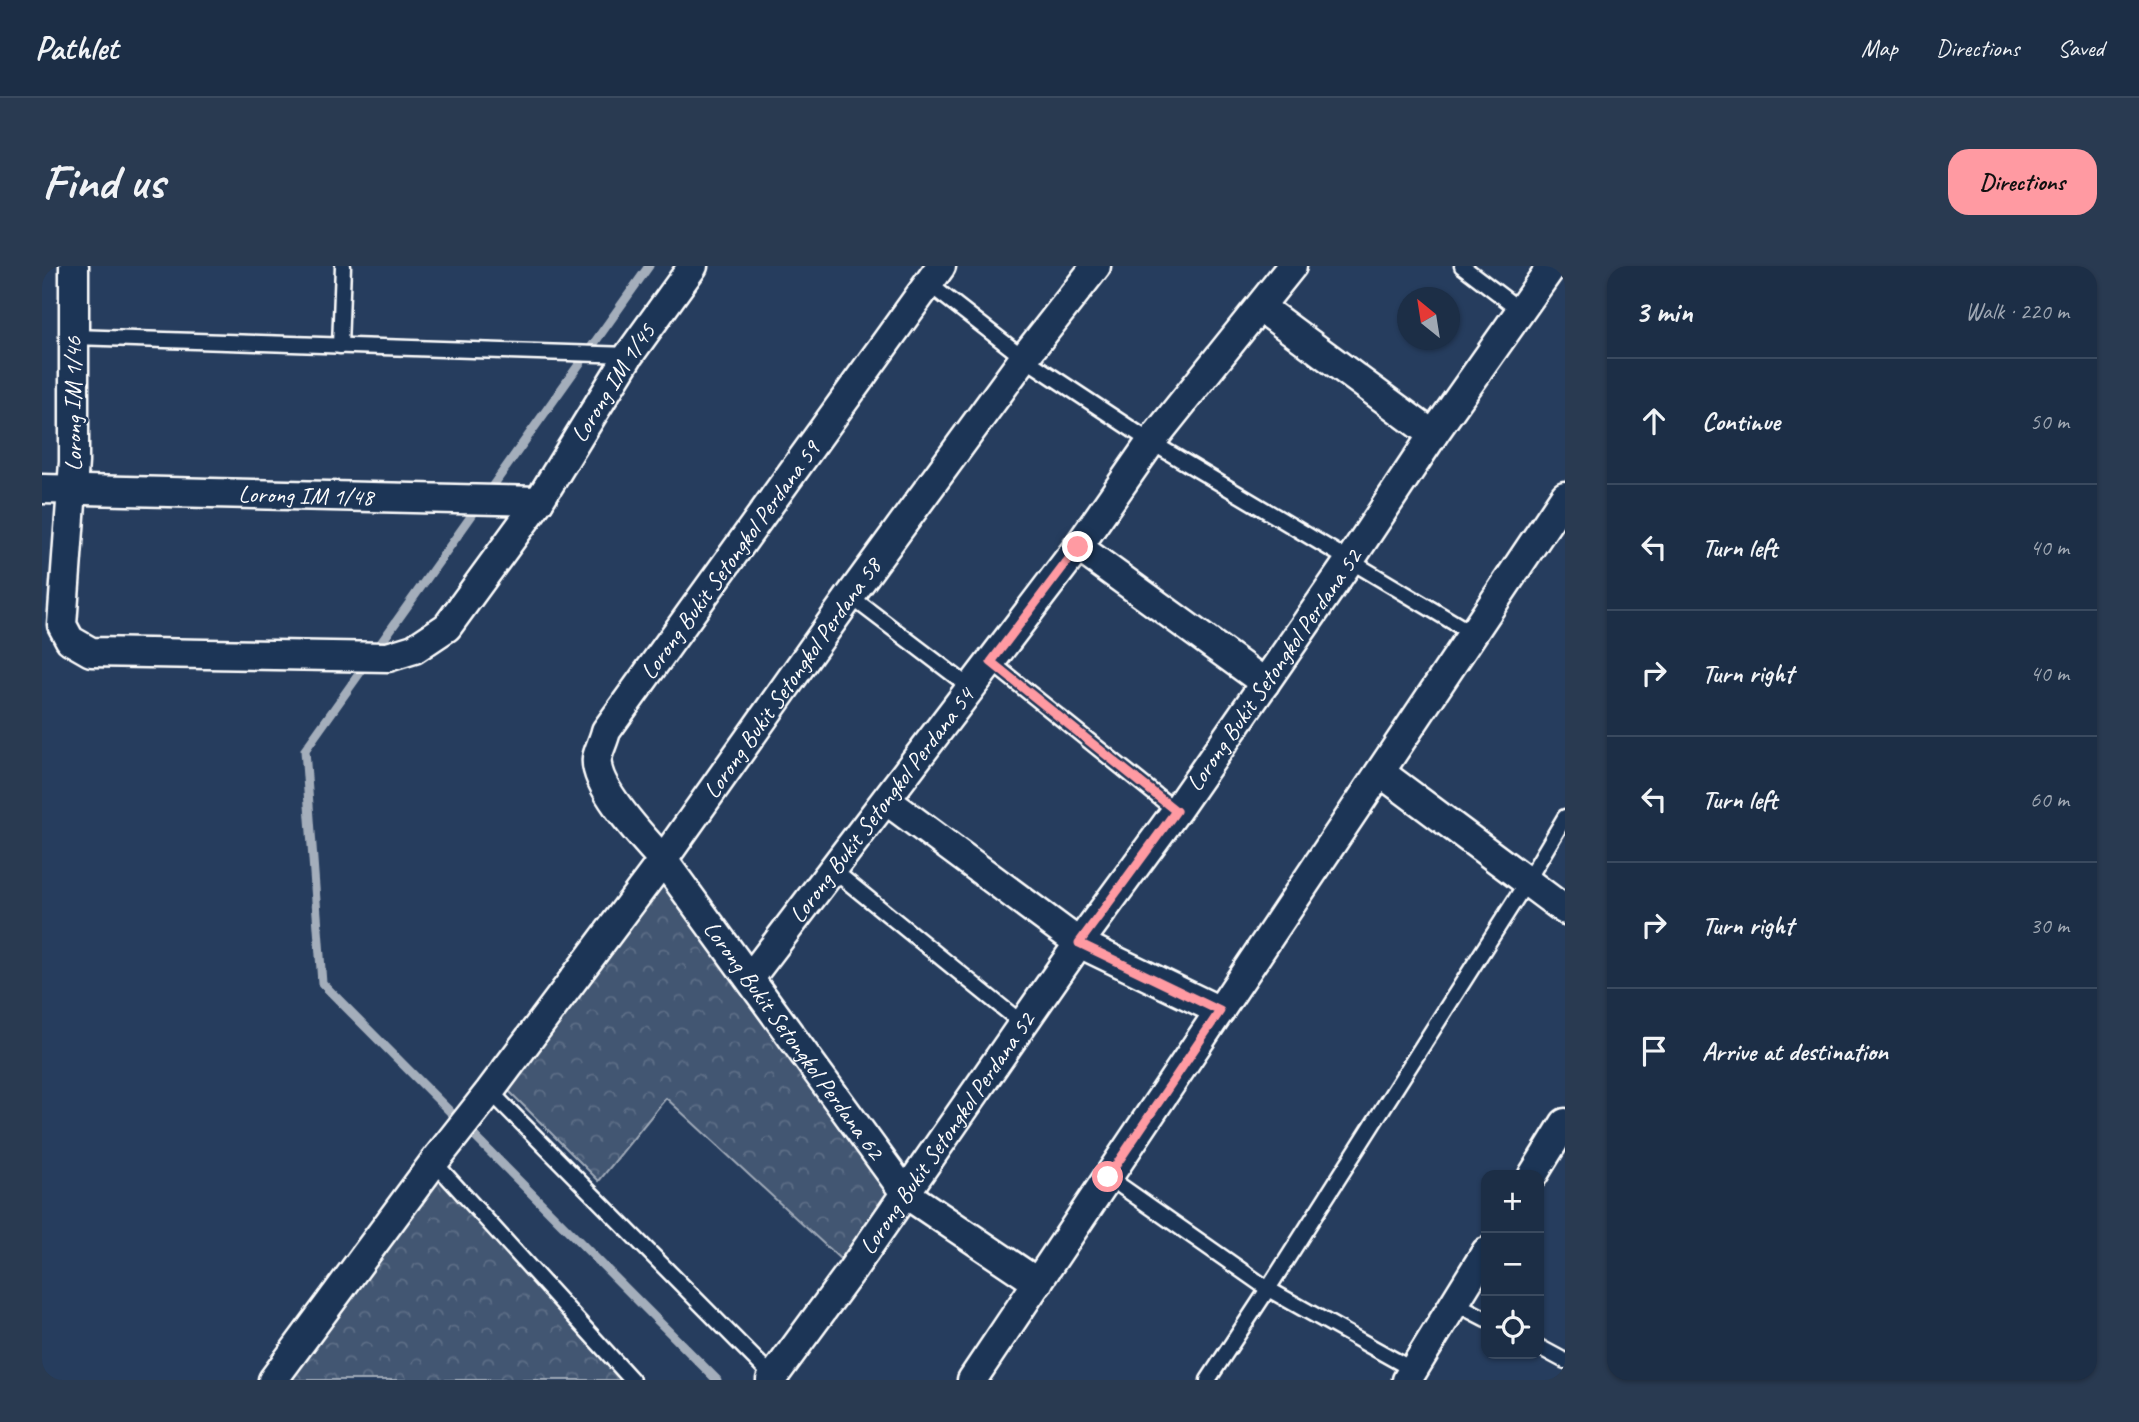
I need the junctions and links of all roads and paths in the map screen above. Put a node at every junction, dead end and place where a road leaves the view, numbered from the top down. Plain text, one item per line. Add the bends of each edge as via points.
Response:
1 (74, 266) edge
2 (343, 266) edge
3 (693, 266) edge
4 (1096, 266) edge
5 (1292, 266) edge
6 (1462, 266) edge
7 (1552, 266) edge
8 (935, 275) edge
9 (1260, 307) junction
10 (1520, 310) junction
11 (74, 337) junction
12 (340, 346) junction
13 (625, 355) junction
14 (1024, 358) junction
15 (1433, 435) junction
16 (1151, 442) junction
17 (42, 489) edge
18 (72, 490) junction
19 (1565, 496) edge
20 (535, 501) junction
21 (1078, 547) junction
22 (1350, 560) junction
23 (850, 596) junction
24 (1472, 635) junction
25 (354, 656) joint
26 (991, 662) junction
27 (1265, 683) junction
28 (971, 688) junction
29 (1380, 772) junction
30 (886, 800) junction
31 (1176, 811) junction
32 (1565, 817) edge
33 (663, 860) junction
34 (833, 870) junction
35 (1526, 883) junction
36 (1565, 910) edge
37 (1079, 943) junction
38 (750, 978) junction
39 (1220, 1011) junction
40 (1024, 1025) junction
41 (482, 1101) junction
42 (1565, 1123) edge
43 (440, 1154) junction
44 (1536, 1170) edge
45 (1108, 1177) junction
46 (906, 1194) junction
47 (1481, 1260) edge
48 (1038, 1283) junction
49 (1268, 1289) junction
50 (1455, 1303) junction
51 (1481, 1316) edge
52 (1544, 1350) edge
53 (1565, 1361) edge
54 (1410, 1375) edge
55 (772, 1378) edge
56 (273, 1380) edge
57 (632, 1380) edge
58 (972, 1380) edge
59 (1208, 1380) edge

1 - 11 street, Lorong IM 1/46
2 - 12 lane
3 - 13 street, Lorong IM 1/45
4 - 14 street, Lorong Bukit Setongkol Perdana 58
5 - 9 street, Lorong Bukit Setongkol Perdana 54
6 - 10 lane
7 - 10 street, Lorong Bukit Setongkol Perdana 52
8 - 14 lane
8 - 33 street, Lorong Bukit Setongkol Perdana 59 via 606,731 597,760 605,787
9 - 15 street
9 - 16 street, Lorong Bukit Setongkol Perdana 54
10 - 15 street, Lorong Bukit Setongkol Perdana 52
11 - 12 lane
11 - 18 street, Lorong IM 1/46
12 - 13 lane
13 - 20 street, Lorong IM 1/45
14 - 16 lane
14 - 23 street, Lorong Bukit Setongkol Perdana 58
15 - 22 street, Lorong Bukit Setongkol Perdana 52
16 - 21 street, Lorong Bukit Setongkol Perdana 54
16 - 22 lane
17 - 18 street, Lorong IM 1/48
18 - 20 street, Lorong IM 1/48
18 - 25 street, Lorong IM 1/46 via 62,625 70,640 91,652
19 - 24 street
20 - 25 street, Lorong IM 1/45 via 447,627 414,649 388,657
21 - 26 street, Lorong Bukit Setongkol Perdana 54
21 - 27 street
22 - 24 lane
22 - 27 street, Lorong Bukit Setongkol Perdana 52
23 - 28 lane
23 - 33 street, Lorong Bukit Setongkol Perdana 58
24 - 29 street
26 - 28 street, Lorong Bukit Setongkol Perdana 54
26 - 31 lane
27 - 31 street, Lorong Bukit Setongkol Perdana 52
28 - 30 street, Lorong Bukit Setongkol Perdana 54
29 - 35 street
29 - 39 street
30 - 34 street, Lorong Bukit Setongkol Perdana 54
30 - 37 street
31 - 37 street, Lorong Bukit Setongkol Perdana 52
32 - 35 lane
33 - 38 street, Lorong Bukit Setongkol Perdana 62
33 - 41 street, Lorong Bukit Setongkol Perdana 58
34 - 38 street, Lorong Bukit Setongkol Perdana 54
34 - 40 lane
35 - 36 street
35 - 49 lane
37 - 39 street
37 - 40 street, Lorong Bukit Setongkol Perdana 52
38 - 46 street, Lorong Bukit Setongkol Perdana 62
39 - 45 street
40 - 46 street, Lorong Bukit Setongkol Perdana 52
41 - 43 street, Lorong Bukit Setongkol Perdana 58
41 - 55 lane
42 - 44 street
43 - 56 street, Lorong Bukit Setongkol Perdana 58
43 - 57 lane
45 - 48 street
45 - 49 lane
46 - 48 street, Lorong Bukit Setongkol Perdana 62
46 - 55 street, Lorong Bukit Setongkol Perdana 52
47 - 50 street
48 - 58 street
49 - 54 lane
49 - 59 lane
50 - 51 lane
50 - 54 street
52 - 53 lane

